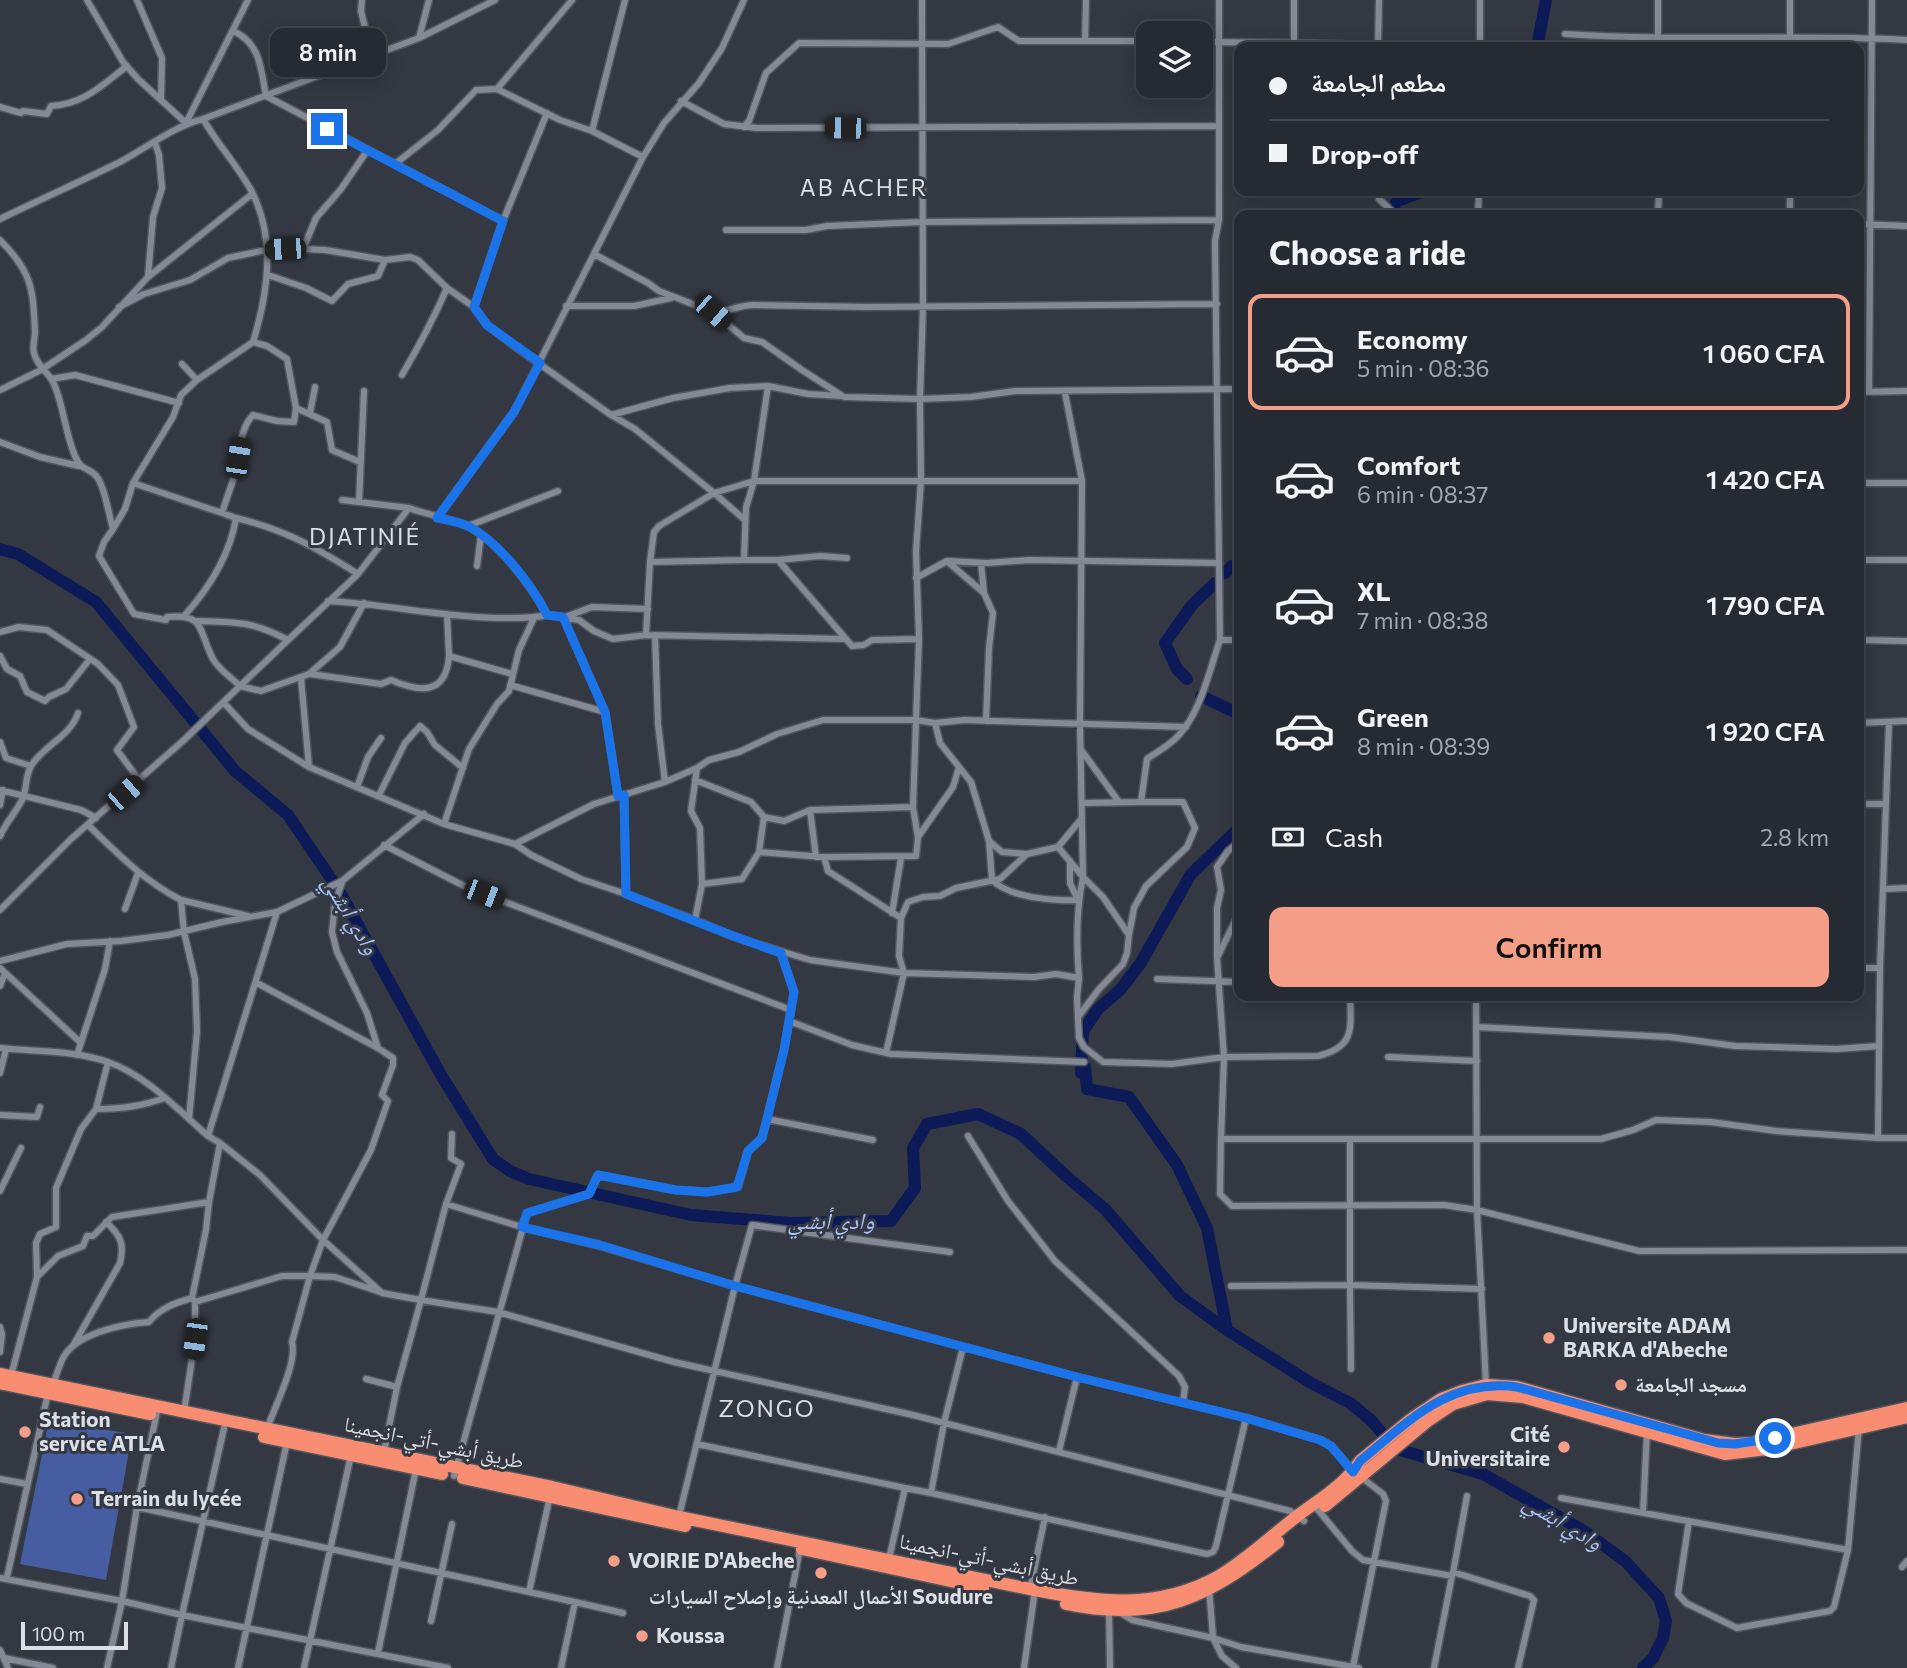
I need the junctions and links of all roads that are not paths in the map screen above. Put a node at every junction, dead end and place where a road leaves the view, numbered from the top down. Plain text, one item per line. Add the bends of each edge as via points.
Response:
1 (87, 0) edge
2 (137, 0) edge
3 (248, 0) edge
4 (362, 0) edge
5 (429, 0) edge
6 (495, 0) edge
7 (572, 0) edge
8 (625, 0) edge
9 (745, 0) edge
10 (922, 0) edge
11 (1086, 0) edge
12 (1219, 0) edge
13 (1294, 0) edge
14 (1379, 0) edge
15 (1480, 0) edge
16 (1658, 0) edge
17 (1790, 0) edge
18 (1872, 0) edge
19 (233, 31) junction
20 (1565, 34) dead end
21 (419, 38) junction
22 (1790, 38) junction
23 (1872, 38) junction
24 (1907, 40) edge
25 (1085, 41) junction
26 (1136, 41) edge
27 (923, 42) junction
28 (1213, 42) edge
29 (1217, 42) junction
30 (1294, 42) edge
31 (1378, 42) edge
32 (1480, 42) edge
33 (1648, 42) edge
34 (1658, 42) edge
35 (1684, 42) edge
36 (1790, 42) edge
37 (1234, 43) edge
38 (372, 57) junction
39 (127, 66) junction
40 (497, 89) junction
41 (266, 96) junction
42 (161, 99) junction
43 (681, 101) junction
44 (0, 107) edge
45 (547, 113) junction
46 (203, 119) junction
47 (186, 123) junction
48 (922, 126) junction
49 (1219, 126) junction
50 (744, 127) junction
51 (592, 131) junction
52 (155, 143) junction
53 (368, 150) junction
54 (643, 157) junction
55 (395, 164) junction
56 (252, 194) junction
57 (1379, 196) edge
58 (1391, 210) edge
59 (0, 219) edge
60 (1219, 220) junction
61 (503, 221) junction
62 (921, 222) junction
63 (1864, 224) edge
64 (1872, 224) junction
65 (1907, 226) edge
66 (726, 230) dead end
67 (0, 240) edge
68 (303, 248) junction
69 (266, 250) junction
70 (594, 254) junction
71 (385, 260) junction
72 (268, 275) junction
73 (148, 277) junction
74 (447, 288) junction
75 (673, 298) junction
76 (1217, 304) junction
77 (566, 306) junction
78 (119, 307) junction
79 (474, 307) junction
80 (923, 307) junction
81 (713, 312) junction
82 (253, 342) junction
83 (540, 363) junction
84 (182, 365) dead end
85 (41, 370) junction
86 (402, 375) dead end
87 (51, 379) junction
88 (197, 380) junction
89 (768, 386) junction
90 (315, 387) dead end
91 (1234, 389) edge
92 (0, 390) edge
93 (1217, 390) junction
94 (364, 391) dead end
95 (1864, 391) edge
96 (1869, 391) junction
97 (1907, 391) edge
98 (1065, 393) junction
99 (844, 397) junction
100 (920, 399) junction
101 (178, 403) junction
102 (296, 408) junction
103 (310, 413) junction
104 (611, 415) junction
105 (0, 442) edge
106 (360, 462) junction
107 (79, 466) junction
108 (921, 480) junction
109 (754, 481) junction
110 (1082, 481) junction
111 (133, 483) junction
112 (1864, 483) edge
113 (1907, 483) edge
114 (558, 491) dead end
115 (714, 494) junction
116 (342, 500) dead end
117 (359, 502) junction
118 (409, 508) junction
119 (222, 513) junction
120 (236, 518) junction
121 (437, 518) junction
122 (746, 520) junction
123 (468, 526) junction
124 (113, 529) junction
125 (481, 535) junction
126 (847, 558) dead end
127 (744, 560) junction
128 (778, 560) junction
129 (1864, 560) edge
130 (1907, 560) edge
131 (947, 561) junction
132 (650, 562) junction
133 (1081, 562) junction
134 (981, 563) junction
135 (1219, 563) junction
136 (477, 566) dead end
137 (358, 573) junction
138 (916, 578) junction
139 (984, 593) junction
140 (328, 601) junction
141 (364, 603) junction
142 (648, 609) junction
143 (447, 614) junction
144 (185, 615) junction
145 (547, 615) junction
146 (563, 617) junction
147 (534, 618) junction
148 (197, 621) junction
149 (0, 632) edge
150 (646, 635) junction
151 (654, 635) junction
152 (844, 639) junction
153 (919, 639) junction
154 (288, 640) junction
155 (1220, 640) junction
156 (1234, 640) edge
157 (1864, 640) edge
158 (1907, 640) edge
159 (0, 656) edge
160 (449, 656) junction
161 (90, 659) junction
162 (309, 674) junction
163 (512, 674) junction
164 (301, 678) junction
165 (510, 685) junction
166 (240, 686) junction
167 (224, 703) junction
168 (605, 712) junction
169 (78, 713) dead end
170 (916, 720) junction
171 (986, 721) junction
172 (1907, 721) edge
173 (1889, 722) junction
174 (935, 723) junction
175 (1080, 723) junction
176 (1864, 723) edge
177 (1186, 727) junction
178 (381, 738) dead end
179 (0, 742) edge
180 (1080, 750) junction
181 (31, 766) junction
182 (309, 767) junction
183 (959, 767) junction
184 (463, 768) junction
185 (697, 768) junction
186 (139, 780) junction
187 (695, 780) junction
188 (665, 782) junction
189 (357, 787) junction
190 (1, 790) edge
191 (379, 795) junction
192 (24, 796) junction
193 (621, 796) junction
194 (1119, 802) junction
195 (1141, 802) junction
196 (1082, 803) junction
197 (1864, 804) edge
198 (1886, 804) junction
199 (0, 805) edge
200 (914, 807) junction
201 (810, 810) junction
202 (424, 814) junction
203 (764, 817) junction
204 (96, 818) junction
205 (1082, 818) junction
206 (444, 824) junction
207 (88, 825) junction
208 (0, 836) edge
209 (918, 838) junction
210 (989, 841) junction
211 (515, 844) junction
212 (384, 845) junction
213 (1234, 845) edge
214 (1058, 847) junction
215 (759, 852) junction
216 (1027, 854) junction
217 (820, 857) junction
218 (901, 858) junction
219 (1070, 861) junction
220 (138, 873) junction
221 (1083, 877) junction
222 (992, 880) junction
223 (342, 881) junction
224 (702, 884) junction
225 (1907, 888) edge
226 (1883, 889) junction
227 (626, 894) junction
228 (181, 900) junction
229 (1078, 900) junction
230 (125, 909) dead end
231 (0, 911) edge
232 (277, 912) junction
233 (892, 913) junction
234 (251, 917) junction
235 (901, 918) junction
236 (695, 920) junction
237 (1234, 923) edge
238 (184, 932) junction
239 (1129, 935) junction
240 (110, 941) junction
241 (781, 953) junction
242 (1217, 957) junction
243 (0, 961) edge
244 (1864, 968) edge
245 (1881, 968) junction
246 (3, 971) edge
247 (904, 973) junction
248 (1079, 978) junction
249 (1157, 979) dead end
250 (1219, 981) junction
251 (1234, 982) edge
252 (257, 983) junction
253 (0, 986) edge
254 (1350, 1001) edge
255 (1476, 1001) edge
256 (791, 1010) junction
257 (1078, 1017) junction
258 (789, 1021) junction
259 (1476, 1027) junction
260 (81, 1043) junction
261 (1879, 1046) junction
262 (378, 1048) junction
263 (3, 1049) edge
264 (886, 1054) junction
265 (77, 1055) junction
266 (1224, 1057) junction
267 (1388, 1057) dead end
268 (1476, 1061) junction
269 (108, 1062) junction
270 (1084, 1062) dead end
271 (0, 1073) edge
272 (164, 1098) junction
273 (40, 1107) dead end
274 (96, 1109) junction
275 (0, 1115) edge
276 (189, 1119) junction
277 (767, 1119) junction
278 (452, 1134) dead end
279 (208, 1136) junction
280 (968, 1136) dead end
281 (1878, 1138) junction
282 (1907, 1138) edge
283 (1221, 1139) junction
284 (1350, 1139) junction
285 (1477, 1139) junction
286 (873, 1140) dead end
287 (220, 1143) junction
288 (21, 1148) dead end
289 (0, 1191) edge
290 (209, 1202) junction
291 (446, 1204) junction
292 (1350, 1206) junction
293 (1478, 1210) junction
294 (106, 1222) junction
295 (522, 1227) junction
296 (323, 1240) junction
297 (1907, 1250) edge
298 (950, 1252) dead end
299 (310, 1276) junction
300 (37, 1278) junction
301 (1350, 1285) junction
302 (735, 1286) junction
303 (1231, 1286) dead end
304 (1482, 1289) junction
305 (382, 1293) junction
306 (193, 1300) junction
307 (421, 1300) junction
308 (498, 1312) junction
309 (0, 1327) edge
310 (73, 1346) junction
311 (963, 1347) junction
312 (0, 1352) edge
313 (1351, 1369) dead end
314 (714, 1371) junction
315 (1077, 1377) junction
316 (4, 1378) edge
317 (366, 1379) dead end
318 (1486, 1385) junction
319 (397, 1387) junction
320 (50, 1389) junction
321 (1183, 1402) junction
322 (1907, 1408) edge
323 (157, 1411) junction
324 (184, 1412) junction
325 (1426, 1415) junction
326 (1907, 1417) edge
327 (1246, 1418) junction
328 (944, 1423) junction
329 (1859, 1424) junction
330 (1647, 1428) junction
331 (224, 1429) junction
332 (267, 1429) junction
333 (288, 1438) junction
334 (697, 1444) junction
335 (1059, 1451) junction
336 (384, 1453) junction
337 (351, 1455) junction
338 (416, 1469) junction
339 (1361, 1470) junction
340 (455, 1473) junction
341 (0, 1479) edge
342 (27, 1484) junction
343 (905, 1488) junction
344 (931, 1493) junction
345 (1230, 1495) junction
346 (550, 1496) junction
347 (1467, 1496) dead end
348 (1561, 1498) dead end
349 (137, 1507) junction
350 (625, 1508) junction
351 (1316, 1509) junction
352 (1643, 1513) junction
353 (1045, 1517) junction
354 (1301, 1518) junction
355 (678, 1521) junction
356 (1689, 1521) junction
357 (204, 1522) junction
358 (452, 1524) dead end
359 (267, 1535) junction
360 (800, 1549) junction
361 (328, 1550) junction
362 (1848, 1550) junction
363 (889, 1559) junction
364 (1374, 1561) junction
365 (396, 1564) junction
366 (925, 1572) junction
367 (441, 1574) junction
368 (1453, 1574) junction
369 (3, 1578) edge
370 (1209, 1586) junction
371 (529, 1592) junction
372 (1032, 1593) junction
373 (122, 1601) junction
374 (575, 1602) junction
375 (1112, 1610) junction
376 (623, 1613) dead end
377 (182, 1615) junction
378 (431, 1621) dead end
379 (246, 1629) junction
380 (1213, 1638) junction
381 (309, 1640) junction
382 (0, 1650) edge
383 (378, 1653) junction
384 (4, 1658) junction
385 (1356, 1667) edge
386 (8, 1668) edge
387 (53, 1668) edge
388 (107, 1668) edge
389 (171, 1668) edge
390 (238, 1668) edge
391 (304, 1668) edge
392 (448, 1668) edge
393 (561, 1668) edge
394 (777, 1668) edge
395 (1024, 1668) edge
396 (1110, 1668) edge
397 (1236, 1668) edge
398 (1434, 1668) edge
399 (1518, 1668) edge

1 - 39 street
2 - 42 street via 162,58
3 - 19 street
4 - 38 street
5 - 21 street
6 - 21 street
7 - 40 street
8 - 51 street
9 - 43 street via 722,48
10 - 27 street
11 - 25 street
12 - 29 street
13 - 30 street
14 - 31 street
15 - 32 street
16 - 34 street
17 - 22 street
18 - 23 street
19 - 41 street via 258,53
19 - 47 street
20 - 33 street
21 - 38 street
22 - 23 street
22 - 35 street
22 - 36 street
23 - 24 street
23 - 64 street
25 - 26 street
25 - 27 street via 1019,41 998,27 948,44
27 - 48 street
27 - 50 street via 799,43 766,73
28 - 29 street
29 - 37 street
29 - 49 street
38 - 41 street
39 - 42 street
39 - 44 street via 88,96 51,107 47,114
40 - 45 street
40 - 55 street via 476,90 438,130
41 - 46 street
41 - 53 street
42 - 47 street
43 - 50 street via 724,124
43 - 54 street
45 - 51 street
45 - 61 street
46 - 47 street
46 - 56 street
47 - 52 street
48 - 49 street
48 - 50 street
48 - 62 street
49 - 60 street
51 - 54 street
52 - 59 street
52 - 73 street via 162,188 153,217
53 - 55 street
53 - 68 street via 316,218
54 - 70 street
55 - 61 street
56 - 69 street
56 - 73 street
57 - 58 street
60 - 62 street
60 - 76 street
61 - 79 street
62 - 66 street
62 - 80 street
63 - 64 street
64 - 65 street
64 - 96 street
67 - 85 street via 26,271 33,295 33,348
68 - 69 street
68 - 71 street
69 - 72 street
69 - 78 street via 228,258 190,280
70 - 75 street
70 - 77 street
71 - 72 street via 378,276 348,284 332,301
71 - 74 street via 418,260
72 - 82 street
73 - 78 street
74 - 79 street
74 - 86 street
75 - 77 street via 634,306
75 - 81 street
76 - 80 street
76 - 93 street
77 - 83 street
78 - 85 street via 102,327
79 - 83 street via 487,325
80 - 81 street via 740,305 727,312
80 - 100 street
81 - 99 street via 744,338 762,342
82 - 88 street
82 - 102 street via 287,359
83 - 104 street
83 - 121 street via 514,412
84 - 88 street
85 - 87 street
85 - 92 street
87 - 101 street via 75,375
87 - 107 street
88 - 101 street
89 - 99 street
89 - 104 street via 696,393
89 - 109 street
90 - 103 street
91 - 93 street
93 - 98 street
93 - 135 street
94 - 106 street
95 - 96 street
96 - 97 street
98 - 100 street via 1015,391
98 - 110 street
99 - 100 street
100 - 108 street
101 - 111 street
102 - 103 street
102 - 119 street via 294,422 253,415 249,419
103 - 106 street via 327,422 332,450
104 - 115 street via 652,441
105 - 107 street
106 - 117 street
107 - 124 street via 100,482
108 - 109 street
108 - 110 street
108 - 138 street
109 - 115 street
109 - 122 street
110 - 133 street
111 - 119 street
111 - 124 street
112 - 113 street
114 - 123 street
115 - 122 street
115 - 132 street via 653,532
116 - 117 street
117 - 118 street
118 - 121 street
118 - 137 street
119 - 120 street
120 - 137 street via 275,528
120 - 144 street via 233,538 215,575
121 - 123 street
122 - 127 street
123 - 125 street
124 - 144 street via 99,556 134,614 166,620
125 - 136 street
125 - 145 street via 536,594
126 - 128 street
127 - 128 street
127 - 132 street
128 - 152 street
129 - 130 street
131 - 134 street
131 - 138 street
131 - 139 street
132 - 142 street
133 - 134 street
133 - 135 street
133 - 175 street
134 - 139 street
135 - 155 street
137 - 140 street
138 - 153 street
139 - 171 street via 993,613
140 - 141 street
140 - 154 street
141 - 143 street
141 - 162 street via 340,648
142 - 146 street via 592,607
142 - 150 street
143 - 147 street
143 - 160 street
144 - 148 street
145 - 146 street
145 - 147 street
146 - 150 street via 579,620 612,639
146 - 168 street
147 - 163 street
148 - 154 street via 251,624
148 - 166 street via 214,661
149 - 161 street via 19,627 47,630
150 - 151 street
151 - 152 street
151 - 188 street
152 - 153 street via 852,646 872,640
153 - 170 street
154 - 166 street
155 - 156 street
155 - 177 street
157 - 158 street
159 - 161 street via 7,668 20,676 27,692 45,701 66,689
160 - 162 street via 448,670 429,688 415,689 391,680 381,684
160 - 163 street
161 - 186 street via 118,685 134,727 117,750
162 - 164 street
163 - 165 street
164 - 166 street via 261,691
164 - 182 street
165 - 168 street
165 - 184 street via 469,749
166 - 167 street
167 - 182 street via 248,729
167 - 186 street
168 - 193 street
169 - 181 street via 75,723
170 - 174 street
170 - 185 street via 822,720
170 - 200 street
171 - 174 street
171 - 175 street
172 - 173 street
173 - 176 street
173 - 198 street
174 - 183 street via 940,743
175 - 177 street
175 - 180 street
177 - 195 street via 1147,759
178 - 189 street
179 - 181 street via 6,758
180 - 194 street
180 - 196 street
181 - 192 street
182 - 189 street
183 - 209 street via 953,787
183 - 210 street via 971,782
184 - 191 street via 420,726 405,743
184 - 206 street
185 - 187 street
185 - 188 street
186 - 204 street
187 - 203 street via 751,802
187 - 224 street via 691,811 699,828
188 - 193 street
189 - 191 street
190 - 192 street
190 - 199 street
191 - 202 street
192 - 204 street
192 - 208 street
193 - 211 street via 594,804
193 - 227 street
194 - 195 street
194 - 196 street
195 - 239 street via 1183,802 1195,828 1187,847 1146,886 1134,908
196 - 205 street
197 - 198 street
198 - 226 street
200 - 201 street
200 - 209 street
201 - 203 street via 784,821
201 - 217 street
202 - 206 street
202 - 212 street
203 - 215 street
204 - 207 street
205 - 214 street
205 - 221 street
206 - 211 street
207 - 220 street
207 - 231 street
209 - 218 street via 915,856
210 - 216 street via 1002,852
210 - 222 street
211 - 227 street via 581,879
212 - 223 street
212 - 256 street via 468,888
213 - 242 street via 1217,867
214 - 216 street
214 - 219 street
215 - 217 street
215 - 224 street via 743,879
216 - 222 street via 1000,879
217 - 218 street
217 - 233 street via 828,871
218 - 233 street
219 - 221 street
219 - 229 street via 1070,883
220 - 228 street
220 - 230 street
221 - 229 street
221 - 239 street
222 - 229 street via 1001,890 1056,901
222 - 235 street via 908,902
223 - 232 street
223 - 262 street via 332,932 337,952 368,1013
224 - 236 street
225 - 226 street
226 - 245 street
227 - 236 street
228 - 234 street
228 - 238 street
229 - 248 street
232 - 234 street
232 - 252 street
233 - 235 street
234 - 238 street
235 - 247 street via 899,956
236 - 241 street
237 - 242 street
238 - 240 street
238 - 276 street via 194,979 197,1031
239 - 257 street via 1123,964
240 - 243 street via 68,944
240 - 260 street
241 - 247 street
241 - 256 street via 794,992
242 - 250 street
244 - 245 street
245 - 261 street
246 - 253 street
246 - 260 street
247 - 248 street
247 - 264 street
248 - 257 street
249 - 250 street
250 - 251 street
250 - 266 street
252 - 262 street
252 - 279 street
254 - 266 street via 1347,1041 1332,1053
255 - 259 street
256 - 258 street
257 - 266 street via 1079,1038 1103,1062 1172,1064
258 - 264 street
258 - 277 street
259 - 261 street via 1670,1037 1735,1046
259 - 268 street
260 - 265 street
261 - 281 street
262 - 296 street via 394,1061 382,1095 388,1101 371,1150
263 - 265 street
263 - 271 street
264 - 270 street
265 - 269 street
266 - 283 street
267 - 268 street
268 - 285 street
269 - 272 street
269 - 274 street
272 - 274 street via 147,1105
272 - 276 street
273 - 275 street via 37,1117
274 - 300 street via 81,1129 56,1188 56,1227 40,1234 36,1243
276 - 279 street
277 - 286 street
277 - 295 street via 762,1138 748,1151 737,1187 707,1192 676,1190 598,1175 589,1194 527,1213
278 - 291 street via 451,1158 461,1164
279 - 287 street
280 - 321 street via 1008,1201 1055,1261 1179,1376 1185,1387
281 - 282 street
281 - 285 street via 1656,1120 1601,1139
283 - 284 street
283 - 292 street via 1220,1194 1233,1206
284 - 285 street
284 - 292 street
285 - 293 street
287 - 290 street
287 - 296 street via 268,1182
288 - 289 street
290 - 294 street via 112,1217
290 - 306 street
291 - 295 street
291 - 307 street
292 - 293 street via 1444,1205
292 - 301 street
293 - 297 street via 1639,1251
293 - 304 street
294 - 300 street via 83,1246 58,1256
294 - 310 street via 120,1235 120,1262
295 - 302 street
295 - 308 street
296 - 299 street
296 - 305 street
298 - 302 street via 752,1225
299 - 305 street via 335,1277
299 - 306 street via 282,1276
299 - 332 street via 292,1342 291,1365
300 - 316 street
301 - 303 street
301 - 304 street
301 - 313 street
302 - 311 street
302 - 314 street
304 - 318 street
305 - 307 street
306 - 310 street via 168,1306 149,1322 128,1324
306 - 324 street via 195,1339
307 - 308 street
307 - 319 street
308 - 314 street
308 - 340 street
309 - 312 street
310 - 320 street via 63,1357
311 - 315 street
311 - 328 street
314 - 328 street
314 - 334 street
315 - 321 street
315 - 335 street
316 - 320 highway
317 - 319 street
318 - 325 highway via 1452,1394
318 - 330 highway via 1517,1387
319 - 336 street
320 - 323 highway
320 - 342 street
321 - 327 street
322 - 329 highway
323 - 324 highway, طريق أبشي-أتي-انجمينا
323 - 331 highway
323 - 349 street
324 - 332 highway, طريق أبشي-أتي-انجمينا
325 - 330 highway via 1477,1396 1507,1395
325 - 339 highway
326 - 329 highway
327 - 339 street via 1320,1440
327 - 345 street
328 - 335 street
328 - 344 street
329 - 330 highway via 1736,1454 1709,1451
329 - 362 street
330 - 352 street
331 - 333 highway
331 - 357 street
332 - 333 highway, طريق أبشي-أتي-انجمينا
333 - 336 highway, طريق أبشي-أتي-انجمينا
333 - 337 highway
333 - 359 street
334 - 343 street
334 - 355 street
335 - 345 street
336 - 340 highway, طريق أبشي-أتي-انجمينا
337 - 338 highway
337 - 361 street
338 - 340 highway
338 - 365 street
339 - 351 highway
339 - 364 street via 1386,1502
340 - 346 highway
340 - 350 highway, طريق أبشي-أتي-انجمينا
341 - 342 street
342 - 369 street
343 - 344 street
343 - 363 street
344 - 353 street
345 - 353 street via 1216,1546 1207,1554
345 - 354 street
346 - 350 highway
346 - 371 street
347 - 368 street
348 - 352 street
349 - 357 street
349 - 373 street
350 - 355 highway
351 - 354 highway
351 - 364 street via 1357,1556
352 - 356 street
353 - 372 street
354 - 370 highway via 1245,1568
355 - 360 highway
355 - 363 highway, طريق أبشي-أتي-انجمينا
356 - 362 street
356 - 362 street via 1678,1594 1686,1603 1737,1628 1830,1611
357 - 359 street
357 - 377 street
358 - 367 street
359 - 361 street
359 - 379 street
360 - 366 highway
360 - 394 street
361 - 365 street
361 - 381 street
363 - 366 highway, طريق أبشي-أتي-انجمينا
364 - 368 street
364 - 385 street
365 - 367 street
365 - 383 street
366 - 372 highway
367 - 371 street
367 - 378 street
368 - 398 street
368 - 399 street via 1534,1600
369 - 373 street
370 - 372 highway, طريق أبشي-أتي-انجمينا via 1120,1602
370 - 375 highway via 1178,1602
370 - 380 street
371 - 374 street
372 - 375 highway via 1085,1608
372 - 395 street
373 - 377 street
373 - 388 street
374 - 376 street
374 - 393 street
375 - 380 street
375 - 396 street
377 - 379 street
377 - 389 street
379 - 381 street
379 - 390 street
380 - 385 street
380 - 397 street via 1222,1656
381 - 383 street
381 - 391 street
382 - 384 street
383 - 392 street
384 - 386 street
384 - 387 street

